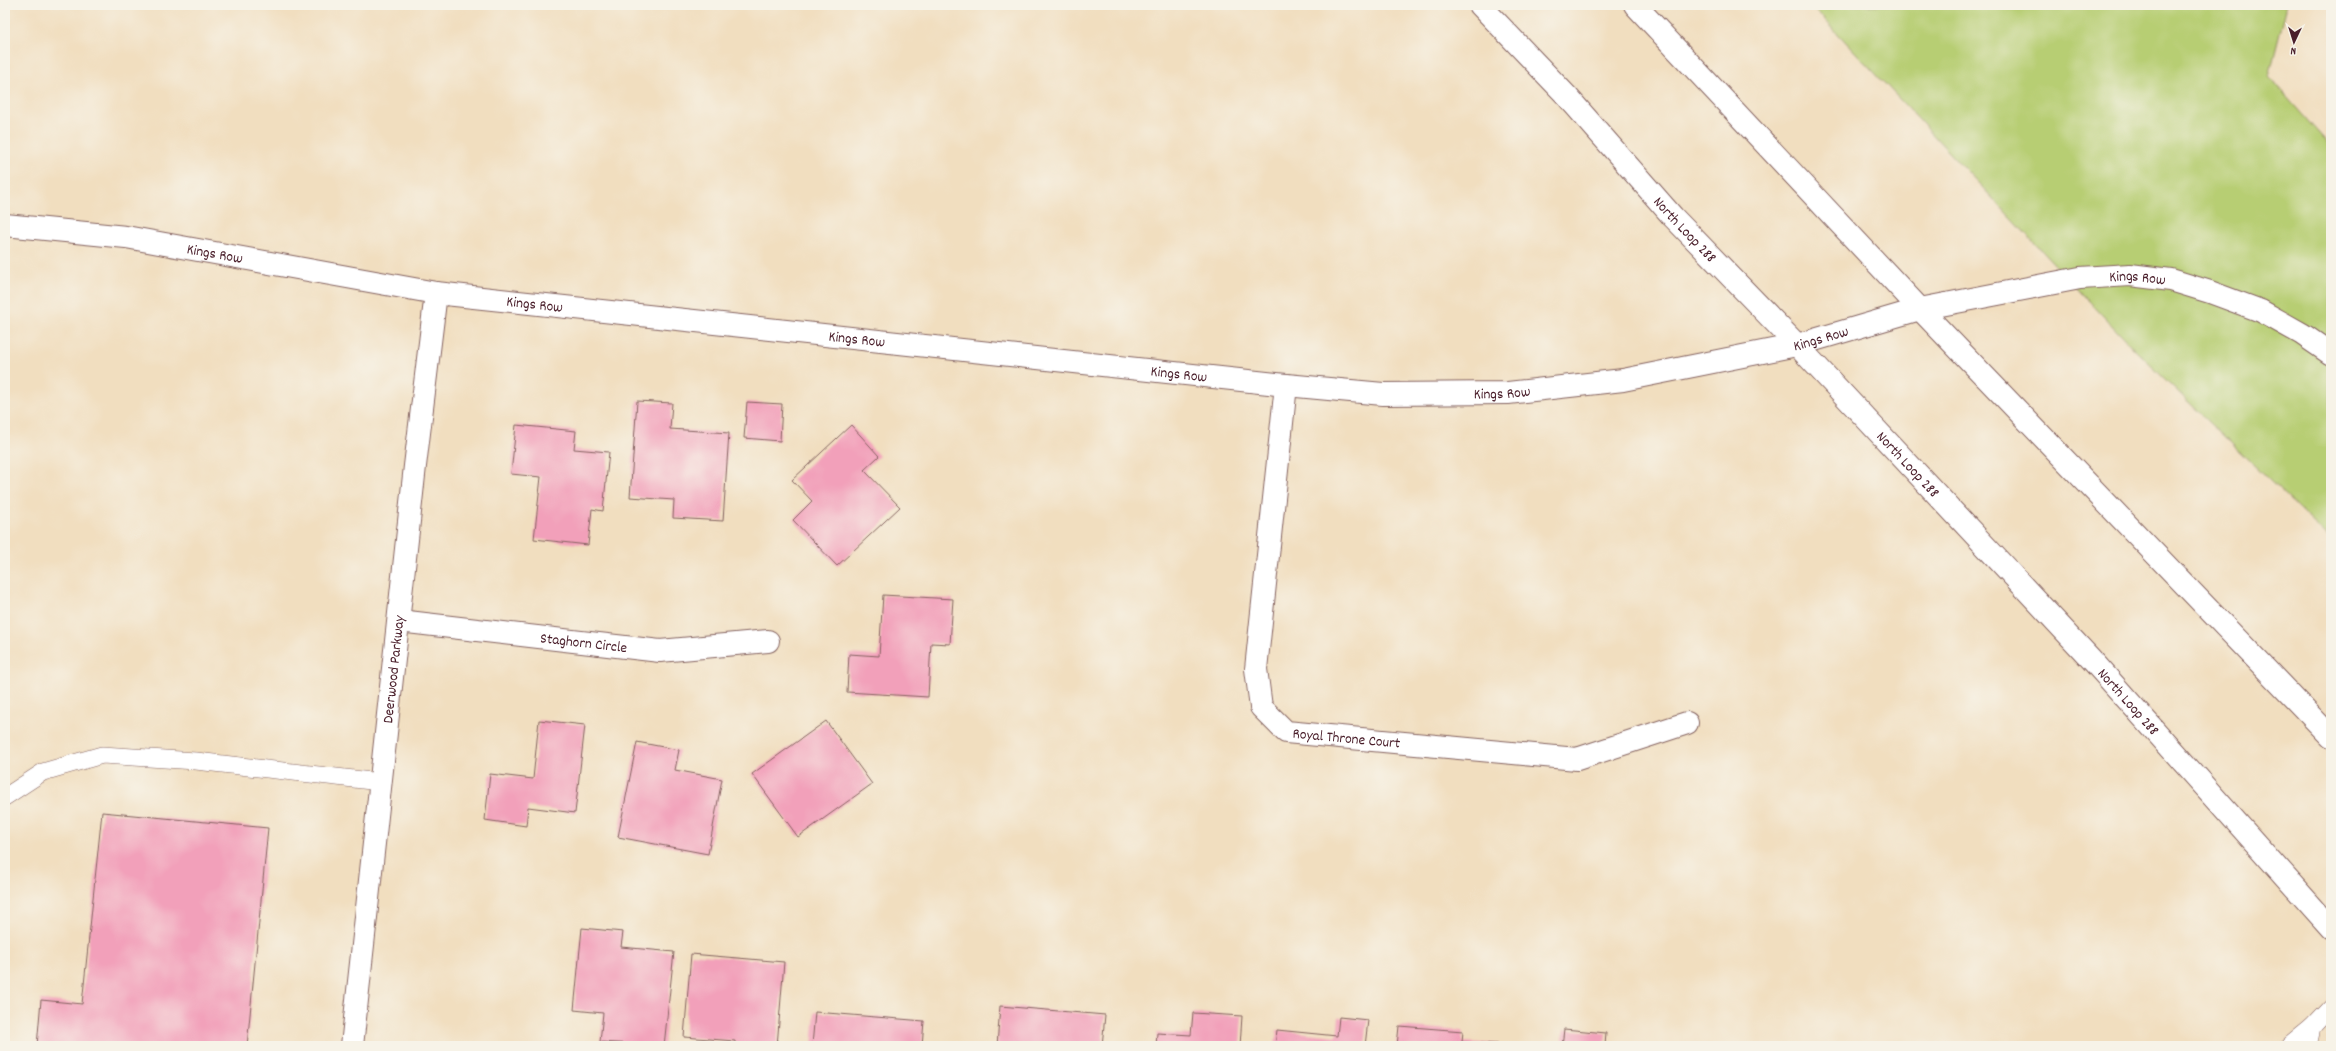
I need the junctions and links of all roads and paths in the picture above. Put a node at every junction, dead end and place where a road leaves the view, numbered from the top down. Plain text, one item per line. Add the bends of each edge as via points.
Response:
1 (1480, 5) edge
2 (1635, 5) edge
3 (5, 225) edge
4 (436, 293) junction
5 (1920, 309) junction
6 (1797, 345) junction
7 (2331, 354) edge
8 (1286, 385) junction
9 (399, 621) junction
10 (768, 642) dead end
11 (1687, 723) dead end
12 (2331, 737) edge
13 (380, 782) junction
14 (5, 798) edge
15 (2331, 928) edge
16 (2331, 1008) edge
17 (2312, 1028) junction
18 (352, 1046) edge
19 (2290, 1046) edge
20 (2308, 1046) edge

1 - 6 main road, North Loop 288 via 1566,95 1673,216
2 - 5 main road
3 - 4 main road, Kings Row via 126,237
4 - 8 main road, Kings Row
4 - 9 main road, Deerwood Parkway via 414,466
5 - 6 main road, Kings Row
5 - 7 main road, Kings Row via 2080,278 2130,275 2171,280 2261,311
5 - 12 main road
6 - 8 main road, Kings Row via 1623,380 1508,393 1383,394
6 - 15 main road, North Loop 288 via 2091,659
8 - 11 main road, Royal Throne Court via 1256,669 1261,707 1286,732 1577,759
9 - 10 main road, Staghorn Circle via 660,651
9 - 13 main road, Deerwood Parkway
13 - 14 lane via 196,761 102,755 43,772
13 - 18 main road, Deerwood Parkway
16 - 17 lane
17 - 19 lane
17 - 20 lane

